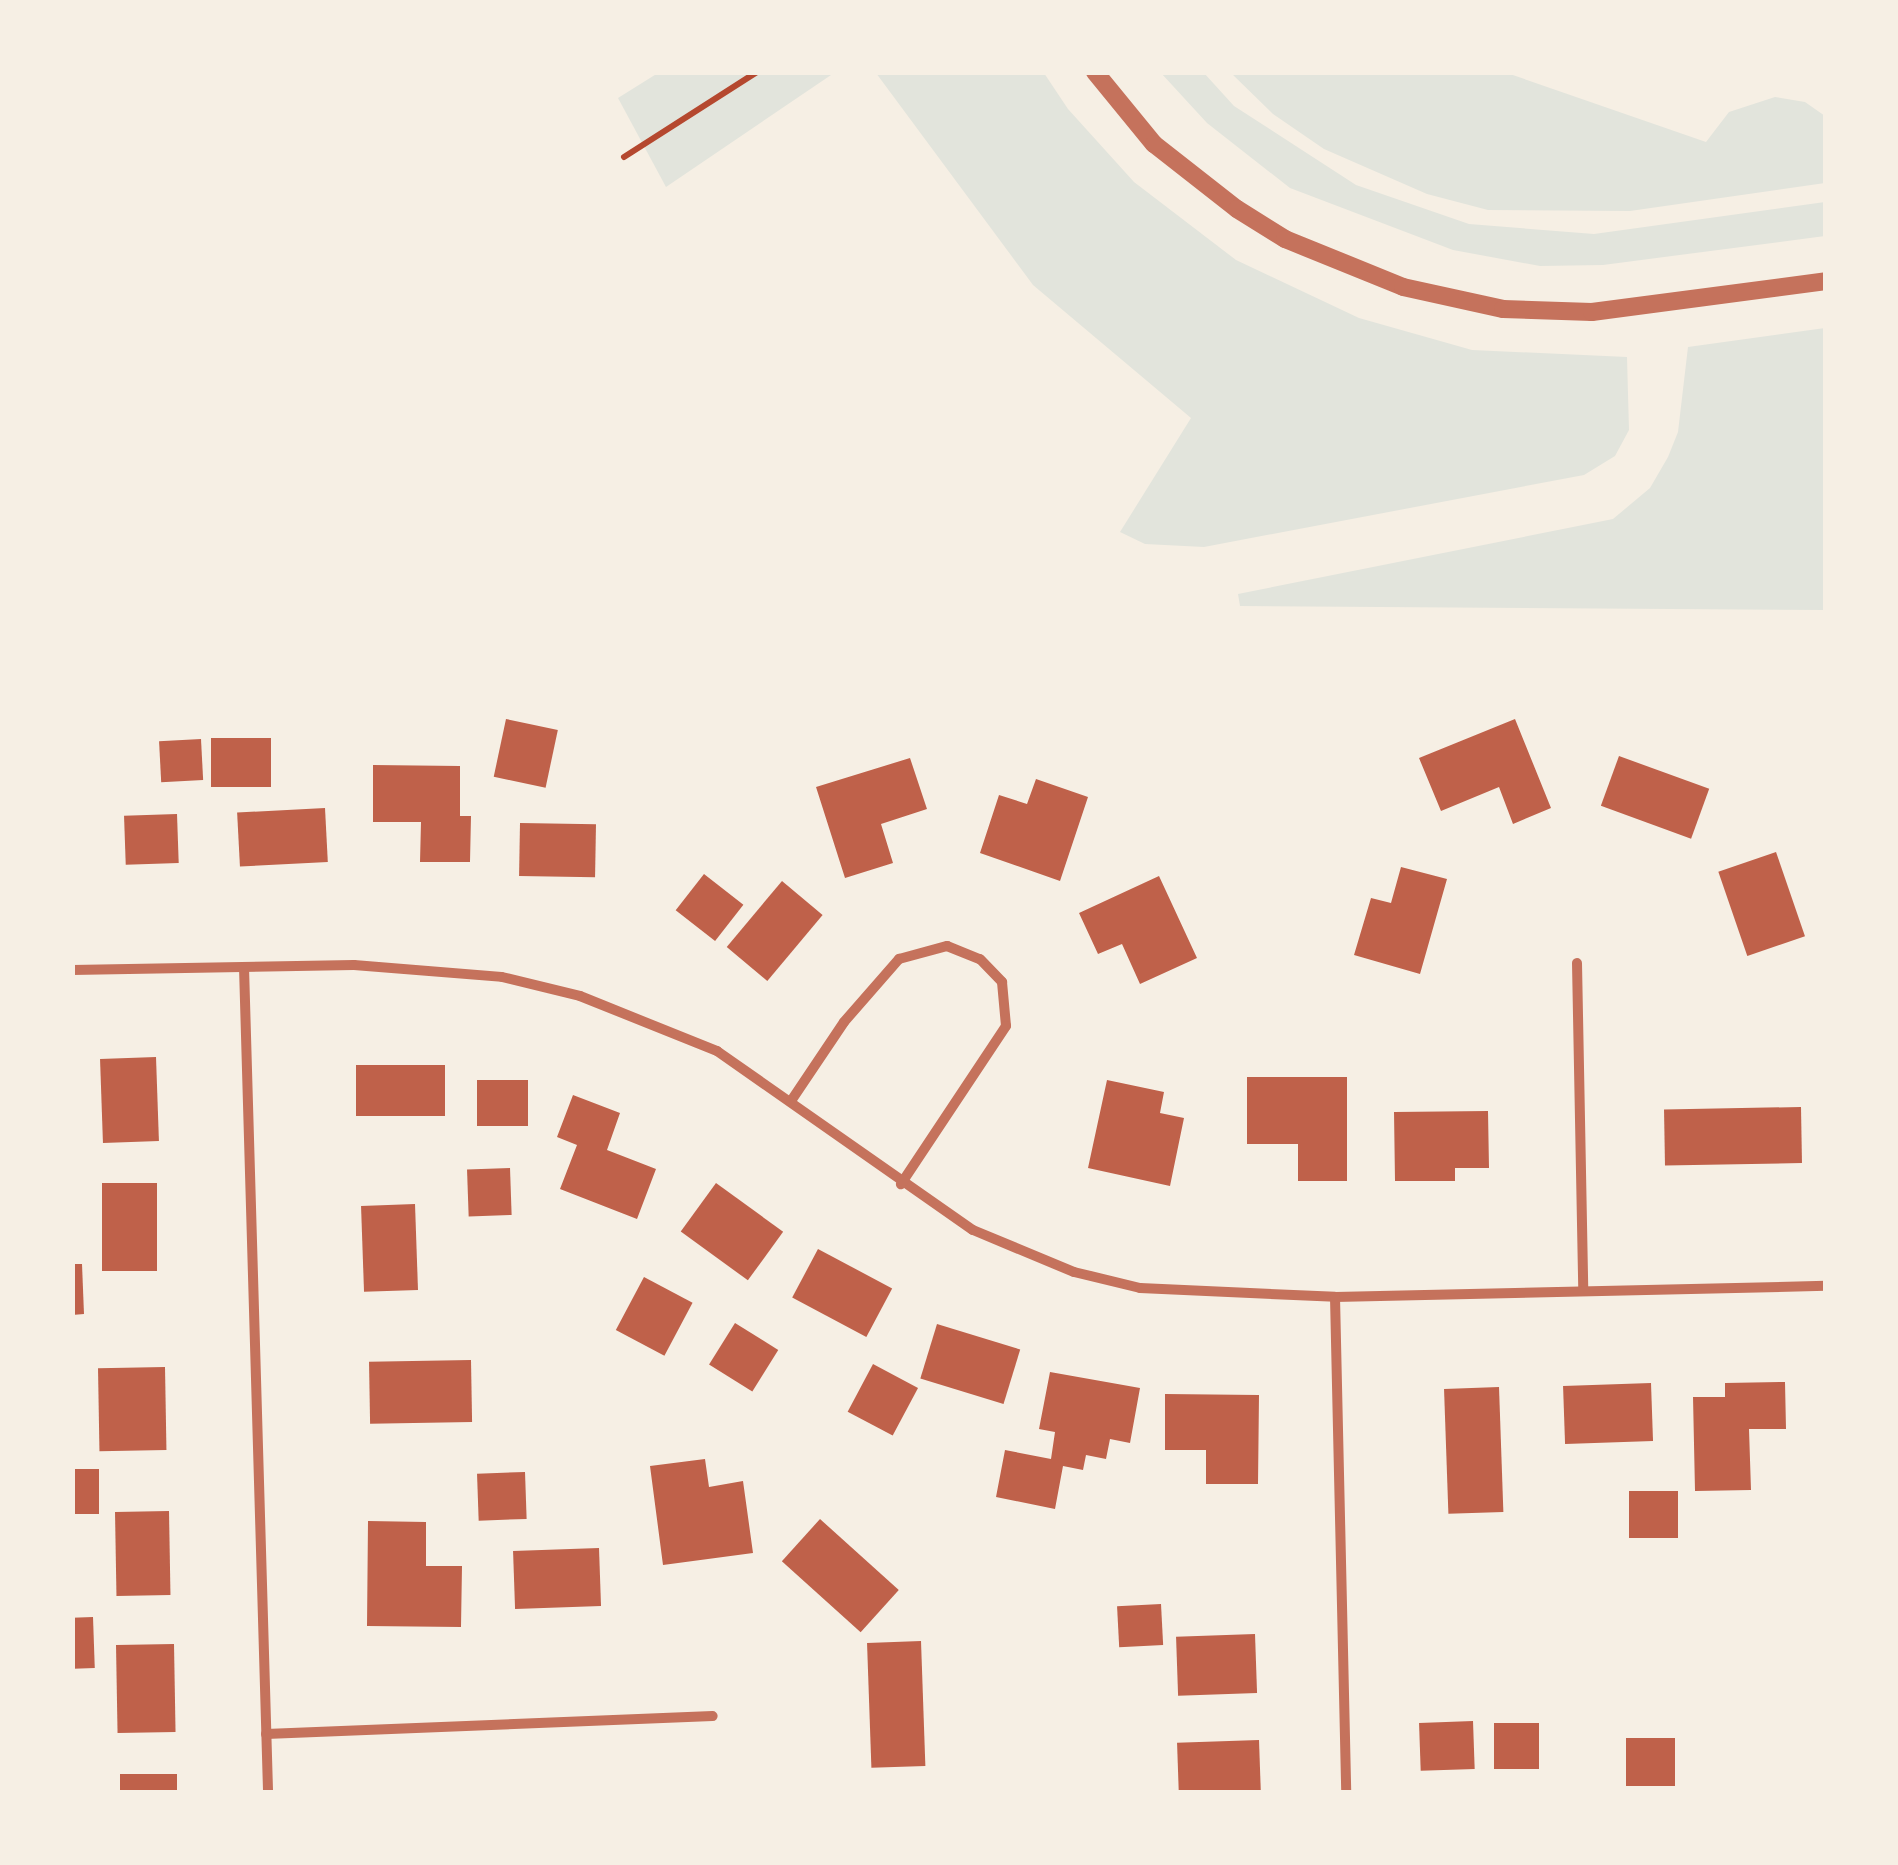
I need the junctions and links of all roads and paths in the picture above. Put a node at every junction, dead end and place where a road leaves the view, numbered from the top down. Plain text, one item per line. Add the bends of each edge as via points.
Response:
1 (757, 72) edge
2 (1095, 72) edge
3 (624, 157) dead end
4 (1826, 281) edge
5 (1577, 963) dead end
6 (244, 967) junction
7 (72, 970) edge
8 (790, 1101) junction
9 (901, 1184) junction
10 (1826, 1286) edge
11 (1584, 1288) junction
12 (1335, 1296) junction
13 (713, 1716) dead end
14 (266, 1734) junction
15 (268, 1792) edge
16 (1346, 1792) edge

1 - 3 path
2 - 4 street via 1154,144 1237,209 1285,239 1403,287 1503,308 1592,312
5 - 11 street
6 - 7 street
6 - 8 street via 443,970 580,996 718,1051
6 - 14 street
8 - 9 street
8 - 9 street via 898,959 947,946 980,959 1008,997 1006,1026
9 - 12 street via 973,1230 1074,1272 1199,1296
10 - 11 street
11 - 12 street
12 - 16 street
13 - 14 street
14 - 15 street

